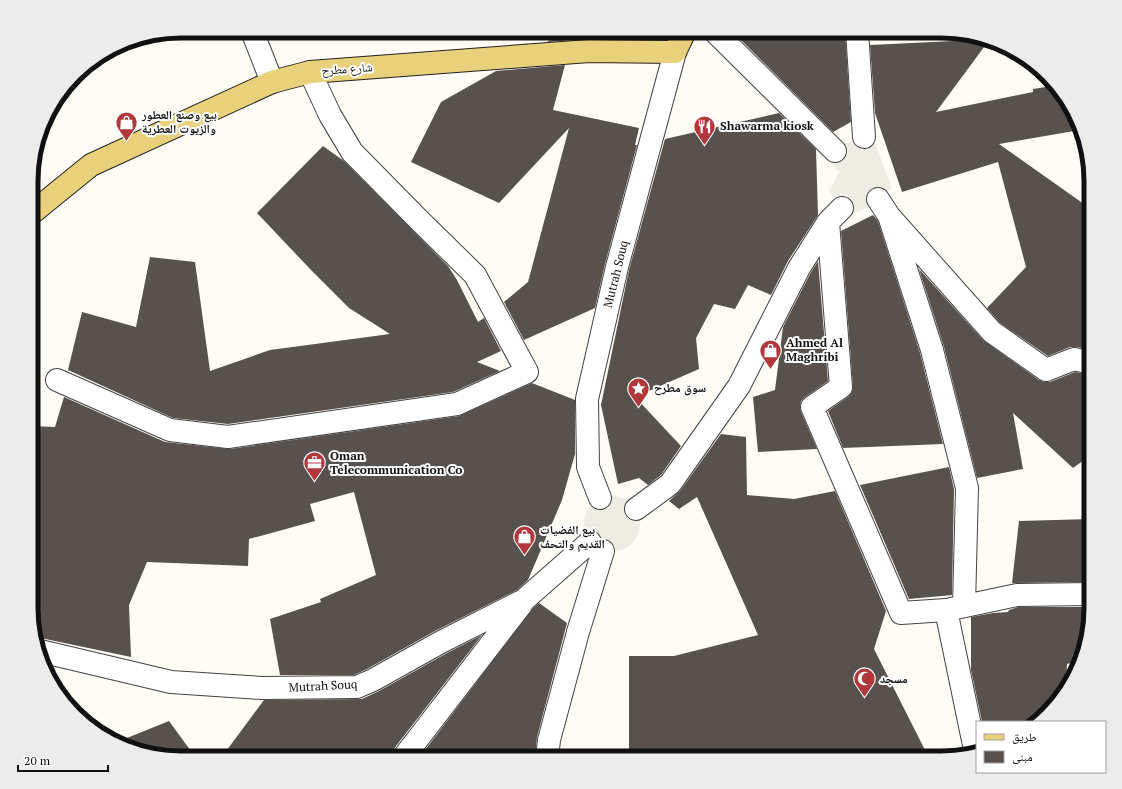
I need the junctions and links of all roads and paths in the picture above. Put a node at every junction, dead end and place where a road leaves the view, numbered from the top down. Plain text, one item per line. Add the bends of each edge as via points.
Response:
1 (255, 38) edge
2 (682, 38) edge
3 (721, 38) edge
4 (857, 38) edge
5 (676, 52) junction
6 (310, 72) junction
7 (272, 82) junction
8 (864, 137) dead end
9 (835, 151) dead end
10 (38, 209) edge
11 (1084, 361) edge
12 (57, 380) dead end
13 (600, 498) dead end
14 (636, 509) dead end
15 (1084, 594) edge
16 (524, 600) junction
17 (955, 608) junction
18 (45, 652) edge
19 (975, 747) edge
20 (408, 751) edge
21 (548, 751) edge

1 - 7 street
2 - 5 main road
3 - 9 street
4 - 8 street
5 - 6 main road, شارع مطرح via 589,51
5 - 13 street, Mutrah Souq via 617,268 587,399 588,467
6 - 7 main road, شارع مطرح
6 - 12 street via 330,115 352,152 475,275 527,372 458,404 228,437 170,430
7 - 10 main road, شارع مطرح via 91,165
11 - 17 street via 1074,359 1046,370 992,332 883,207 932,350 966,488
14 - 17 street via 670,484 739,386 798,268 835,215 841,387 812,408 900,613
15 - 17 street via 1017,595
16 - 18 street, Mutrah Souq via 357,687 262,688 171,682
16 - 20 street
16 - 21 street, Mutrah Souq via 597,547
17 - 19 street

